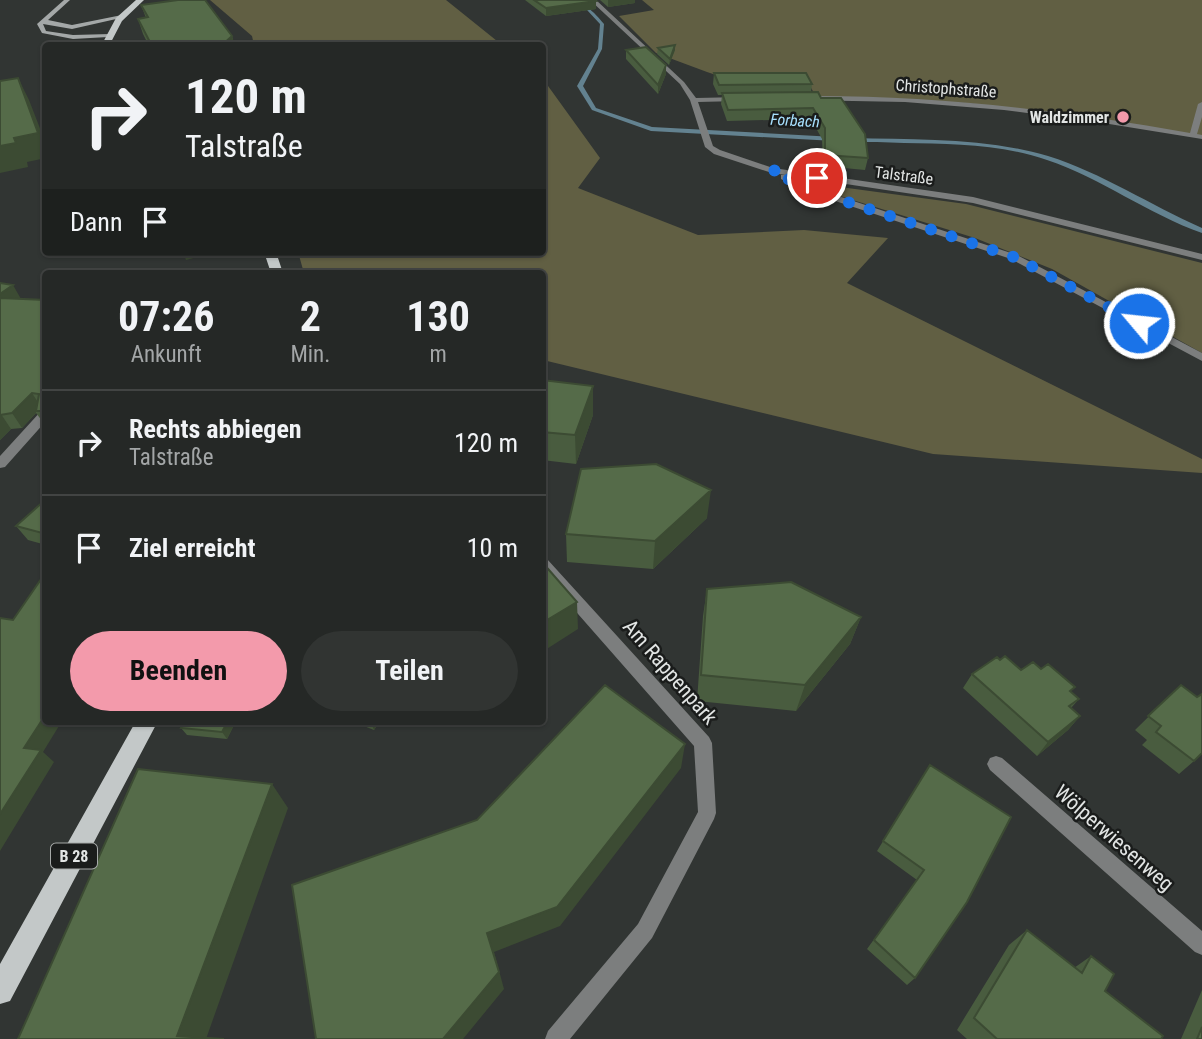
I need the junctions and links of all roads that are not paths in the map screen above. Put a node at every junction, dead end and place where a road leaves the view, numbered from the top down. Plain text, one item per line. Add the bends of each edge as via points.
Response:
1 (67, 0) edge
2 (140, 0) edge
3 (593, 0) edge
4 (122, 17) junction
5 (43, 20) junction
6 (115, 26) junction
7 (72, 27) junction
8 (108, 35) junction
9 (107, 42) edge
10 (795, 98) edge
11 (744, 99) edge
12 (694, 100) junction
13 (1202, 104) edge
14 (1197, 136) edge
15 (772, 170) junction
16 (1202, 257) edge
17 (1202, 358) edge
18 (42, 417) edge
19 (0, 464) edge
20 (546, 567) edge
21 (145, 725) edge
22 (996, 764) dead end
23 (1202, 945) edge
24 (0, 991) edge
25 (556, 1039) edge

1 - 5 main road
2 - 4 main road
3 - 12 street, Talstraße via 681,82
4 - 6 main road
4 - 7 main road
5 - 7 main road
5 - 8 main road via 44,32 61,36
6 - 7 main road
6 - 8 main road
8 - 9 main road
10 - 14 street, Christophstraße via 1001,106
11 - 12 street
12 - 15 street, Talstraße via 709,147
13 - 14 street, Christophstraße
15 - 16 street, Talstraße via 973,200
15 - 17 street via 805,188 1014,257
18 - 19 street
20 - 25 street, Am Rappenpark via 703,743 707,813 646,932
21 - 24 main road, B 28
22 - 23 street, Wölperwiesenweg

